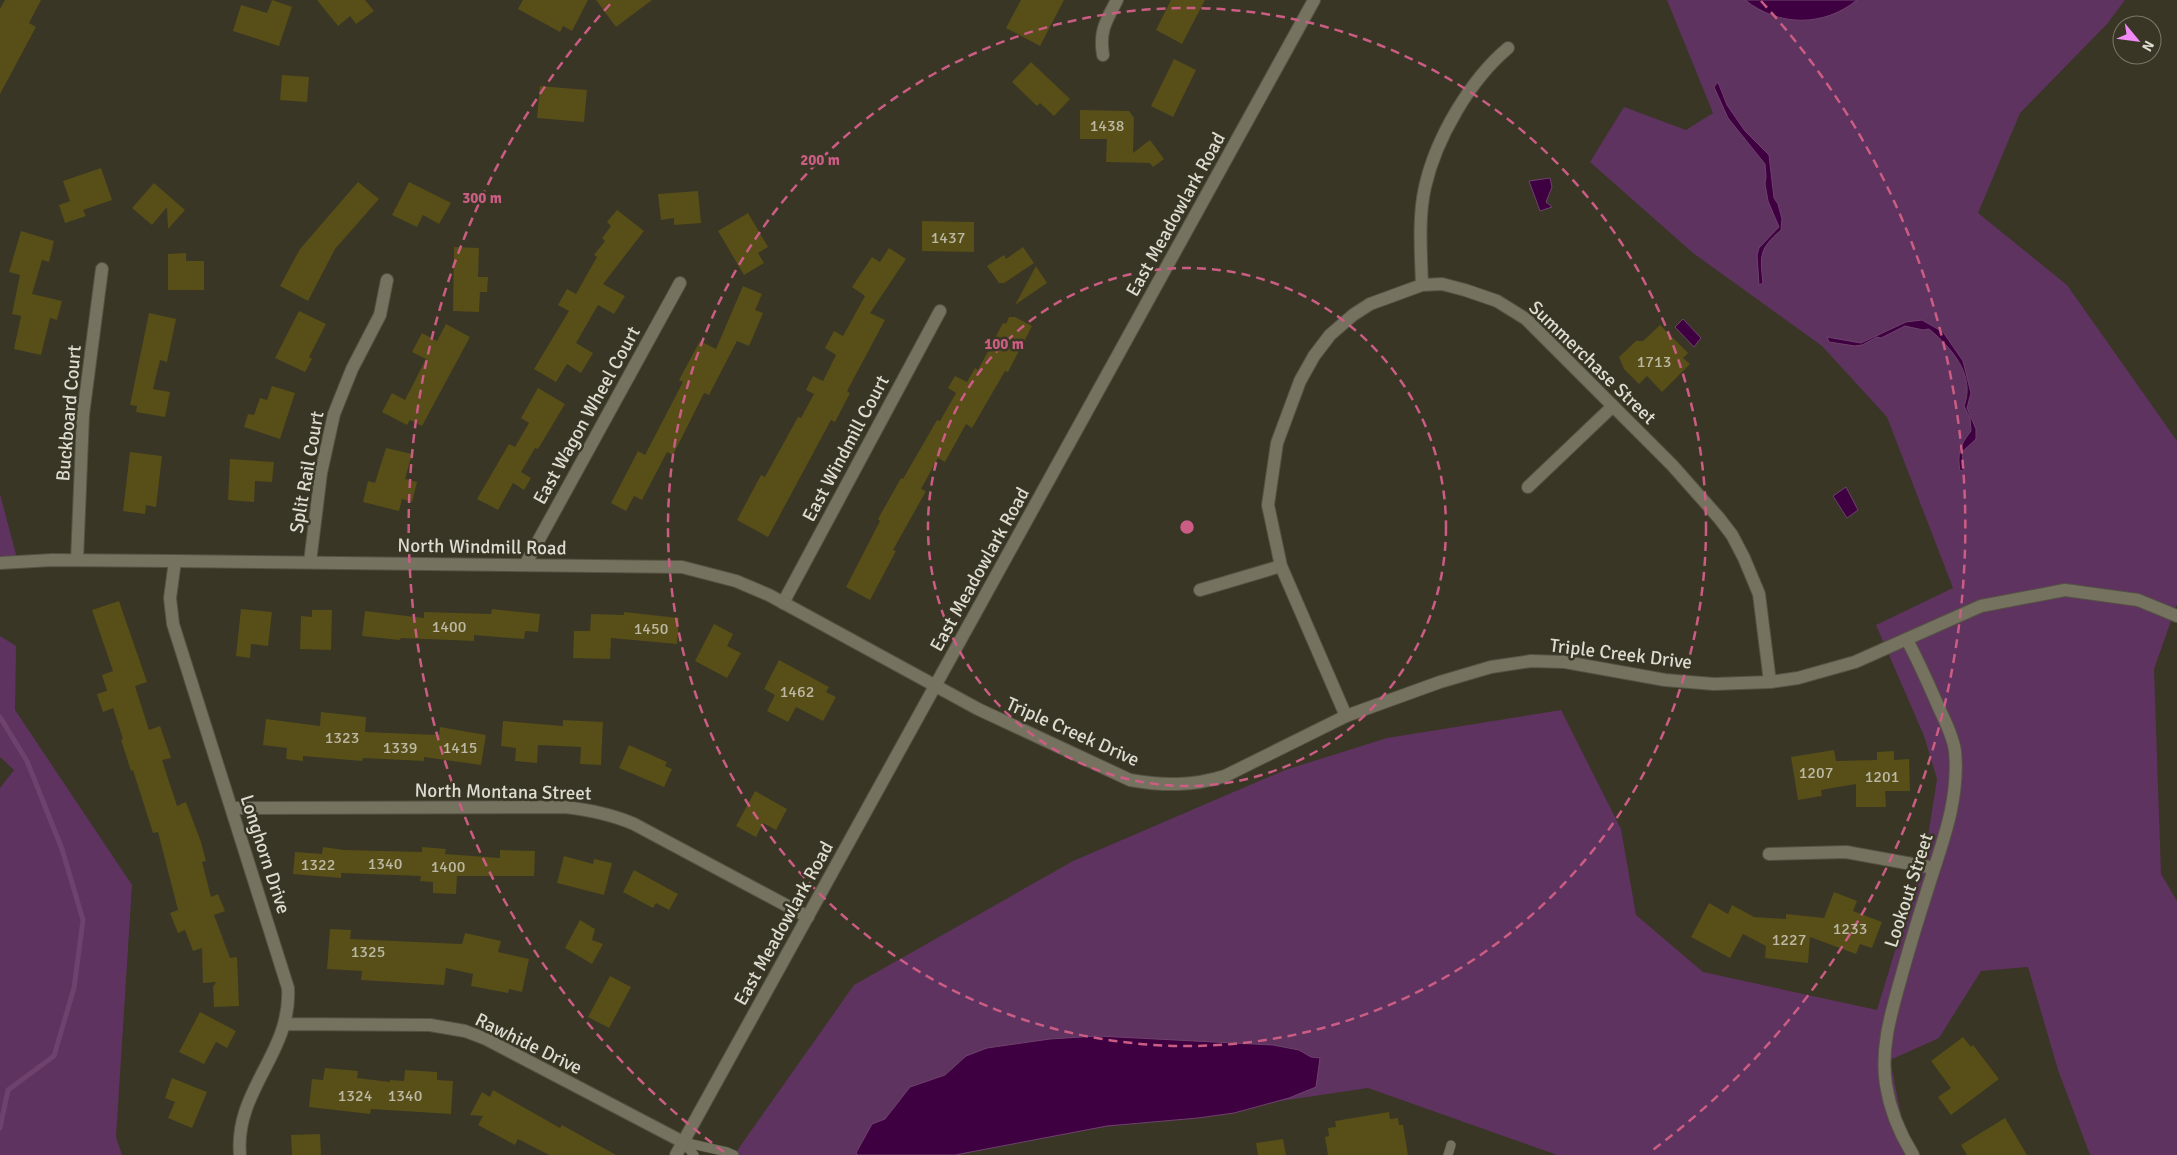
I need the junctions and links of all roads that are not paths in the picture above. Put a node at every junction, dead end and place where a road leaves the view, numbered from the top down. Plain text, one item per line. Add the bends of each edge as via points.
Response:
1 (1117, 0) edge
2 (1314, 0) edge
3 (1508, 48) dead end
4 (1103, 55) dead end
5 (102, 269) dead end
6 (387, 280) dead end
7 (680, 283) dead end
8 (1422, 285) junction
9 (940, 311) dead end
10 (1614, 406) junction
11 (1528, 487) dead end
12 (77, 560) junction
13 (175, 561) junction
14 (310, 562) junction
15 (0, 563) edge
16 (524, 565) junction
17 (1280, 566) junction
18 (1200, 590) dead end
19 (783, 603) junction
20 (2177, 616) edge
21 (1907, 640) junction
22 (1770, 682) junction
23 (935, 686) junction
24 (1346, 716) junction
25 (231, 808) junction
26 (1768, 854) dead end
27 (1934, 868) junction
28 (808, 917) junction
29 (286, 1024) junction
30 (683, 1142) junction
31 (1451, 1145) dead end
32 (240, 1155) edge
33 (676, 1155) edge
34 (694, 1155) edge
35 (734, 1155) edge
36 (1448, 1155) edge
37 (1913, 1155) edge

1 - 4 street via 1103,25
2 - 23 street, East Meadowlark Road
3 - 8 street via 1491,62 1460,104 1440,143 1425,186
5 - 12 street, Buckboard Court via 84,416
6 - 14 street, Split Rail Court via 380,315 352,369 334,414 321,473
7 - 16 street, East Wagon Wheel Court
8 - 10 street, Summerchase Street via 1442,284 1465,290 1497,301 1526,319
8 - 17 street, Summerchase Street via 1370,304 1353,314 1330,335 1300,381 1276,443 1268,505
9 - 19 street, East Windmill Court
10 - 11 street
10 - 22 street, Summerchase Street via 1720,518 1732,535 1759,594
12 - 13 street, North Windmill Road
12 - 15 street, North Windmill Road
13 - 14 street, North Windmill Road
13 - 25 street, Longhorn Drive via 170,598 173,624
14 - 16 street, North Windmill Road
16 - 19 street, North Windmill Road via 682,567 736,581
17 - 18 street
17 - 24 street, Summerchase Street
19 - 23 street, North Windmill Road
20 - 21 street, Triple Creek Drive via 2138,600 2065,590 1981,606
21 - 22 street, Triple Creek Drive via 1855,662 1798,678
21 - 27 street, Lookout Street via 1934,695 1954,749 1949,824
22 - 24 street, Triple Creek Drive via 1689,682 1565,662 1531,661 1491,667 1440,682
23 - 24 street, Triple Creek Drive via 978,710 1124,777 1153,784 1204,783 1225,776
23 - 28 street, East Meadowlark Road
25 - 28 street, North Montana Street via 565,807 593,810 634,824
25 - 29 street, Longhorn Drive via 286,977 289,1000
26 - 27 street via 1846,852
27 - 37 street, Lookout Street via 1888,1022 1885,1049 1890,1104
28 - 30 street, East Meadowlark Road
29 - 30 street, Rawhide Drive via 430,1025 465,1031
29 - 32 street, Longhorn Drive via 246,1105 240,1129
30 - 33 street, East Meadowlark Road
30 - 34 lane
30 - 35 lane
31 - 36 lane

